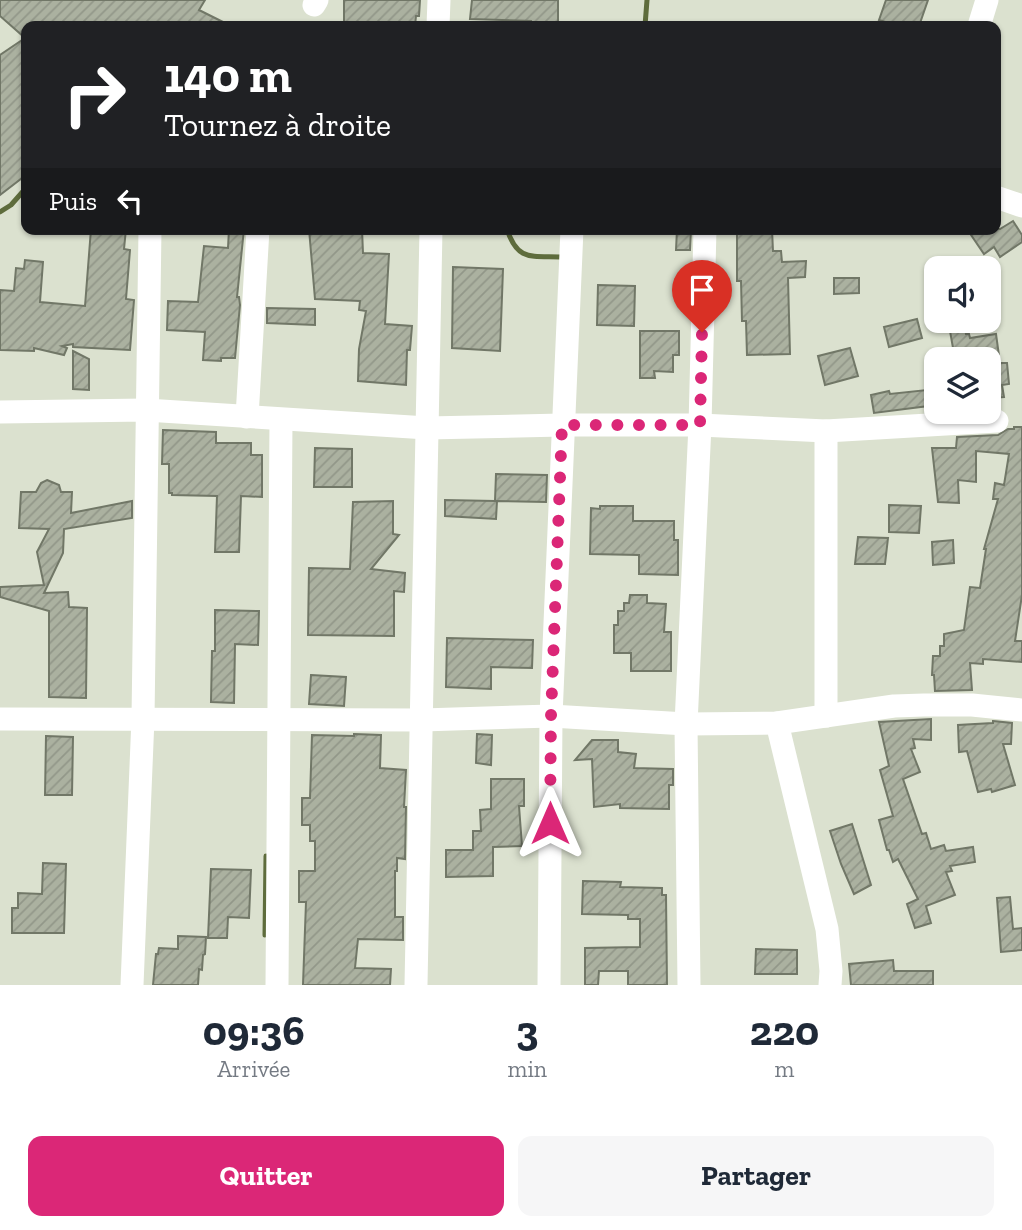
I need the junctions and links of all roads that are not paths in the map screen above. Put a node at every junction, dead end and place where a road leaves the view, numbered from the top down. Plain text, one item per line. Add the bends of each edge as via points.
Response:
1 (439, 0) edge
2 (987, 0) edge
3 (438, 21) edge
4 (981, 21) edge
5 (1001, 199) edge
6 (1022, 206) edge
7 (150, 235) edge
8 (258, 235) edge
9 (431, 235) edge
10 (572, 235) edge
11 (705, 235) edge
12 (146, 410) junction
13 (0, 412) edge
14 (247, 417) junction
15 (281, 419) junction
16 (946, 424) edge
17 (562, 425) junction
18 (700, 425) junction
19 (427, 428) junction
20 (826, 431) junction
21 (1022, 710) edge
22 (551, 716) junction
23 (826, 716) junction
24 (143, 718) junction
25 (0, 719) edge
26 (279, 720) junction
27 (422, 720) junction
28 (777, 723) junction
29 (686, 724) junction
30 (132, 985) edge
31 (277, 985) edge
32 (416, 985) edge
33 (549, 985) edge
34 (689, 985) edge
35 (830, 985) edge

1 - 3 street
2 - 4 street
5 - 6 street
7 - 12 street
8 - 14 street
9 - 19 street
10 - 17 street
11 - 18 street
12 - 13 street
12 - 14 street
12 - 24 street
14 - 15 street
15 - 19 street
15 - 26 street
16 - 20 street
17 - 18 street
17 - 19 street
17 - 22 street
18 - 20 street
18 - 29 street
19 - 27 street
20 - 23 street
21 - 23 street via 924,705
22 - 27 street
22 - 29 street
22 - 33 street
23 - 28 street
24 - 25 street
24 - 26 street
24 - 30 street
26 - 27 street
26 - 31 street
27 - 32 street
28 - 29 street
28 - 35 street via 827,929
29 - 34 street

